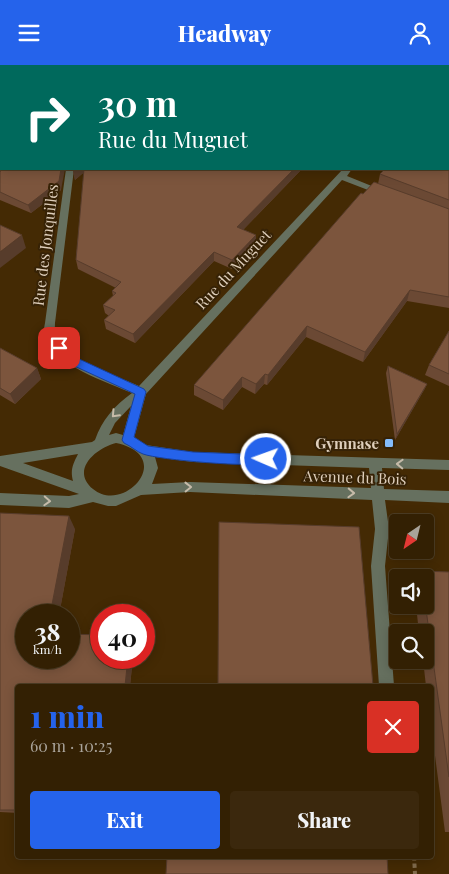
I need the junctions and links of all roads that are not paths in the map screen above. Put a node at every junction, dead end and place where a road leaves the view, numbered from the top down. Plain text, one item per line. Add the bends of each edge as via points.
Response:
1 (70, 170) edge
2 (345, 173) edge
3 (395, 197) edge
4 (140, 392) junction
5 (128, 440) junction
6 (96, 445) junction
7 (145, 450) junction
8 (2, 461) edge
9 (375, 463) junction
10 (449, 465) edge
11 (140, 490) junction
12 (90, 493) junction
13 (378, 494) junction
14 (449, 497) edge
15 (0, 499) edge
16 (387, 684) edge

1 - 4 street, Rue des Jonquilles via 50,337 74,361
2 - 3 street
2 - 4 street, Rue du Muguet
4 - 5 street, Rue du Muguet
4 -> 6 street, Rue du Muguet via 115,413
5 - 6 street via 116,439
5 - 7 street
6 - 8 street
6 - 12 street via 79,463 80,482
7 - 9 street, Avenue du Bois via 193,457
7 - 11 street via 151,470
8 - 12 street
10 -> 9 street, Avenue du Bois
9 - 13 street
11 - 12 street via 122,499 102,499
11 -> 13 street, Avenue du Bois via 190,487
15 -> 12 street via 69,502
13 - 14 street, Avenue du Bois
13 - 16 street via 382,529 378,566

